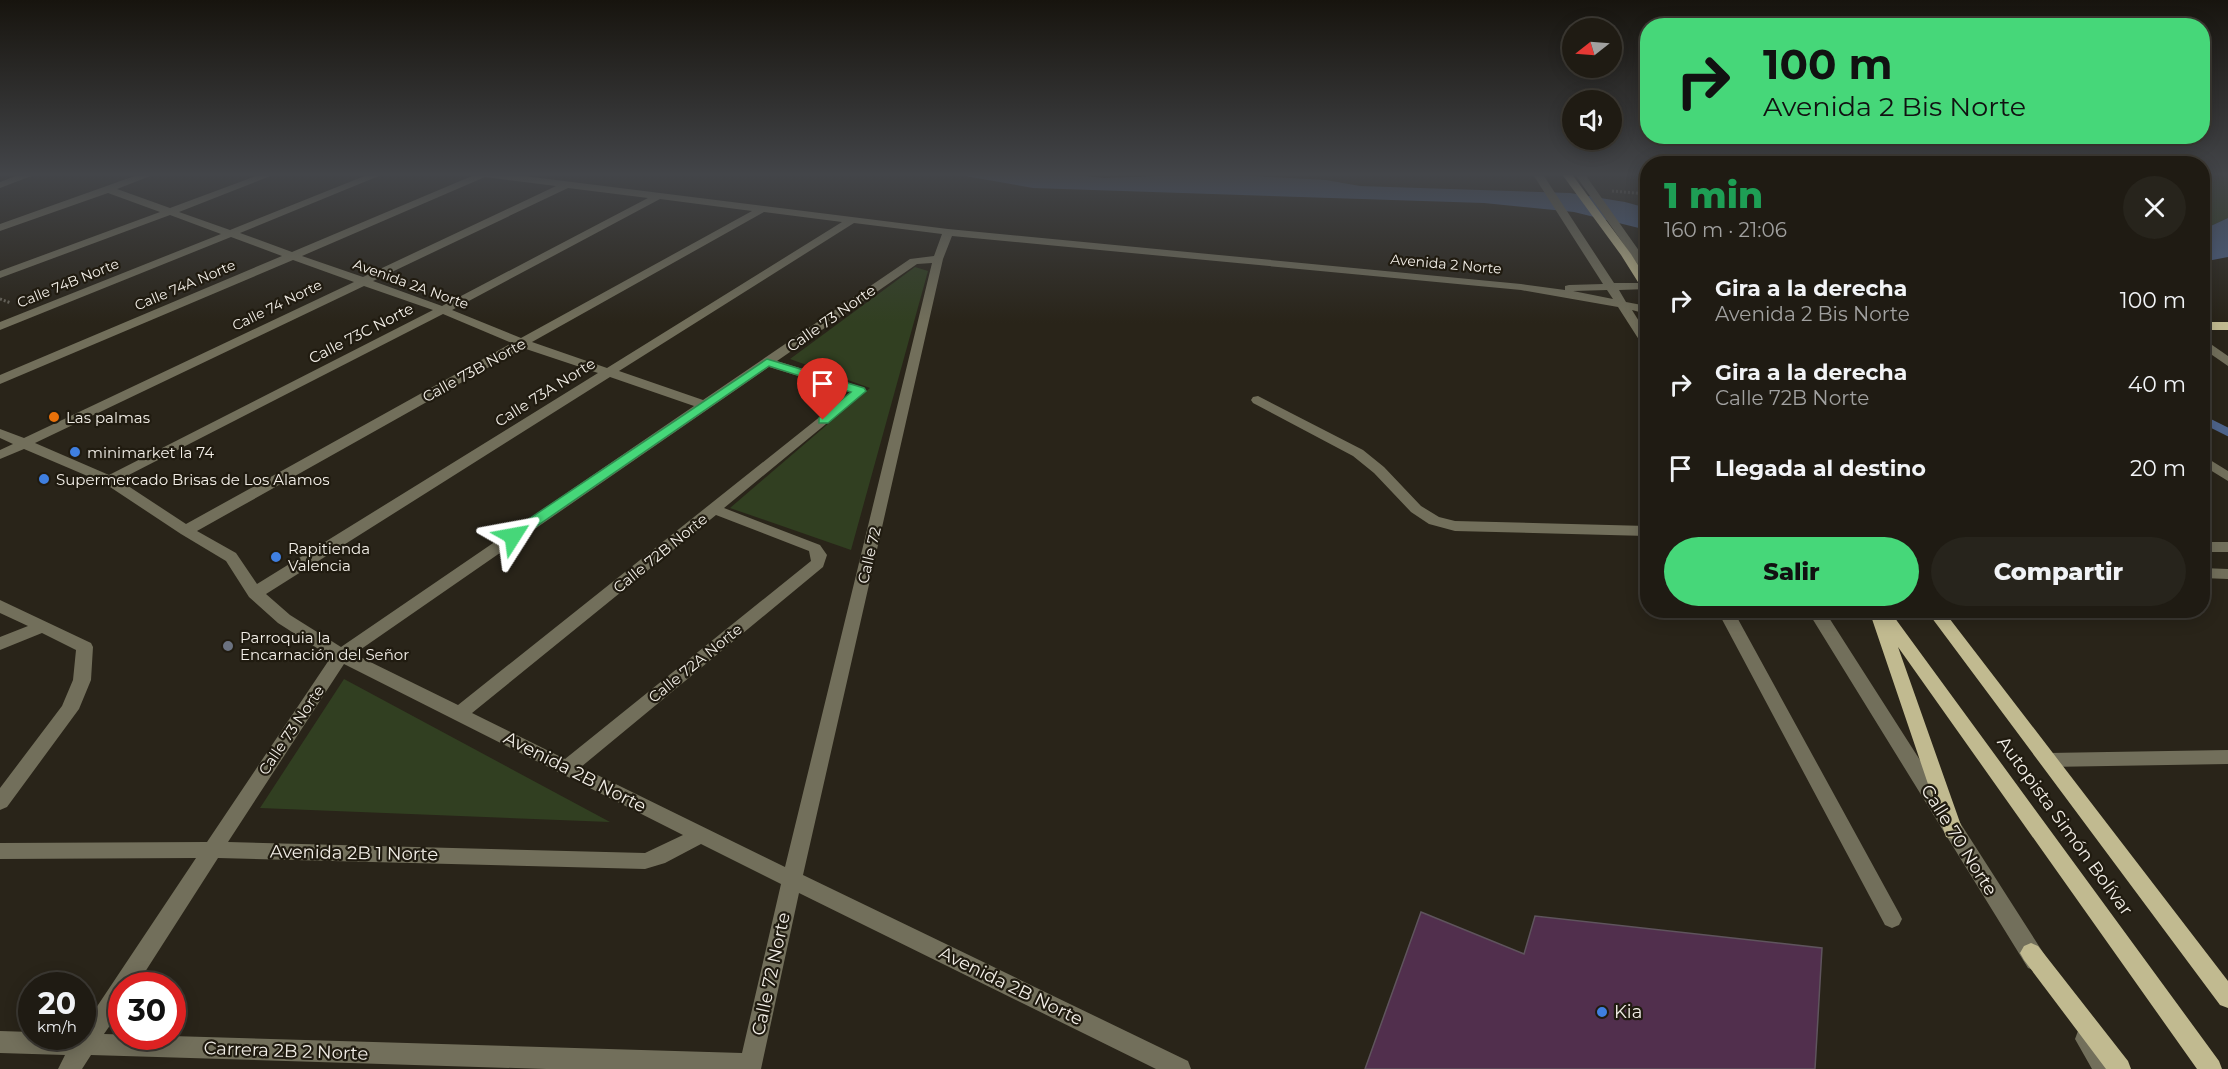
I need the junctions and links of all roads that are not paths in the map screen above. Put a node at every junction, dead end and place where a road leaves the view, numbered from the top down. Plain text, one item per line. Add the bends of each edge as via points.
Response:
1 (142, 223) edge
2 (204, 223) edge
3 (258, 223) edge
4 (367, 223) edge
5 (486, 223) edge
6 (608, 223) edge
7 (737, 223) edge
8 (847, 223) edge
9 (877, 223) edge
10 (1570, 223) edge
11 (1605, 223) edge
12 (1611, 223) edge
13 (948, 231) junction
14 (233, 233) junction
15 (1631, 255) junction
16 (290, 257) junction
17 (938, 259) junction
18 (1640, 263) edge
19 (1640, 273) edge
20 (0, 275) edge
21 (363, 281) junction
22 (1521, 286) junction
23 (1611, 287) junction
24 (1640, 287) edge
25 (1623, 305) junction
26 (1640, 309) edge
27 (442, 310) junction
28 (0, 326) edge
29 (2210, 326) edge
30 (2228, 326) edge
31 (1640, 332) edge
32 (2210, 336) edge
33 (2228, 336) edge
34 (522, 343) junction
35 (2210, 348) edge
36 (767, 362) junction
37 (2228, 362) edge
38 (607, 373) junction
39 (0, 380) edge
40 (1258, 400) dead end
41 (705, 405) junction
42 (0, 433) edge
43 (26, 443) junction
44 (0, 455) edge
45 (2210, 465) edge
46 (2228, 477) edge
47 (109, 480) junction
48 (714, 509) junction
49 (186, 531) junction
50 (1640, 531) edge
51 (2210, 547) edge
52 (2228, 547) edge
53 (2210, 573) edge
54 (2228, 574) edge
55 (255, 593) junction
56 (0, 606) edge
57 (1729, 618) edge
58 (1820, 618) edge
59 (1881, 618) edge
60 (1884, 618) edge
61 (1940, 618) edge
62 (41, 627) junction
63 (0, 644) edge
64 (341, 655) junction
65 (459, 714) junction
66 (2228, 757) edge
67 (2048, 760) junction
68 (567, 768) junction
69 (0, 802) edge
70 (1953, 831) junction
71 (701, 836) junction
72 (211, 850) junction
73 (0, 851) edge
74 (792, 880) junction
75 (1892, 919) dead end
76 (2031, 953) junction
77 (132, 972) edge
78 (2228, 998) edge
79 (108, 1009) edge
80 (96, 1028) edge
81 (0, 1042) edge
82 (18, 1043) edge
83 (96, 1045) edge
84 (82, 1050) edge
85 (751, 1067) edge
86 (69, 1069) edge
87 (1180, 1069) edge
88 (2104, 1069) edge
89 (2120, 1069) edge
90 (2211, 1069) edge

1 - 20 street
2 - 14 street, Avenida 2A Norte
3 - 14 street, Calle 74B Norte
4 - 16 street, Calle 74A Norte
5 - 21 street, Calle 74 Norte
6 - 27 street, Calle 73C Norte
7 - 34 street, Calle 73B Norte
8 - 38 street, Calle 73A Norte
9 - 13 street, Avenida 2 Norte
10 - 23 street
11 - 15 main road
12 - 15 street
13 - 17 street, Calle 72
13 - 22 street, Avenida 2 Norte
14 - 16 street, Avenida 2A Norte
14 - 28 street, Calle 74B Norte
15 - 18 street
15 - 19 main road
16 - 21 street, Avenida 2A Norte
16 - 39 street, Calle 74A Norte
17 - 36 street, Calle 73 Norte via 914,261
17 - 74 street, Calle 72
21 - 27 street, Avenida 2A Norte
21 - 43 street, Calle 74 Norte
22 - 23 street, Avenida 2 Norte
22 - 25 street, Avenida 2 Norte
23 - 24 street
23 - 25 street
25 - 26 street
25 - 31 street
27 - 34 street, Avenida 2A Norte
27 - 47 street, Calle 73C Norte
29 - 30 main road
32 - 33 main road
34 - 38 street, Avenida 2A Norte
34 - 49 street, Calle 73B Norte
35 - 37 street
36 - 41 street, Calle 73 Norte
36 - 48 street, Calle 72B Norte via 860,391
38 - 41 street, Avenida 2A Norte
38 - 55 street, Calle 73A Norte
40 - 50 street via 1358,453 1416,509 1434,521 1455,526
41 - 64 street, Calle 73 Norte
42 - 43 street, Avenida 2B Norte
43 - 44 street, Calle 74 Norte
43 - 47 street, Avenida 2B Norte
45 - 46 street
47 - 49 street, Avenida 2B Norte
48 - 65 street, Calle 72B Norte
48 - 68 street, Calle 72A Norte via 814,548 819,555 818,563
49 - 55 street, Avenida 2B Norte via 231,557
51 - 52 street
53 - 54 street
55 - 64 street, Avenida 2B Norte via 284,619
56 - 62 street
57 - 75 street
58 - 70 street, Calle 70 Norte
59 - 70 main road
60 - 90 main road, Autopista Simón Bolívar
61 - 67 main road, Autopista Simón Bolívar
62 - 63 street
62 - 69 street via 84,647 82,680 70,709
64 - 65 street, Avenida 2B Norte
64 - 72 street, Calle 73 Norte
65 - 68 street, Avenida 2B Norte
66 - 67 street
67 - 78 main road, Autopista Simón Bolívar
68 - 71 street, Avenida 2B Norte
70 - 76 street, Calle 70 Norte
71 - 72 street, Avenida 2B 1 Norte via 645,861
71 - 74 street, Avenida 2B Norte
72 - 73 street, Avenida 2B 1 Norte
72 - 77 street, Calle 73 Norte
74 - 85 street, Calle 72 Norte
74 - 87 street, Avenida 2B Norte
76 - 88 street, Calle 70 Norte
76 - 89 main road
79 - 80 street, Calle 73 Norte
81 - 82 street, Carrera 2B 2 Norte
83 - 85 street, Carrera 2B 2 Norte
84 - 86 street, Calle 73 Norte

